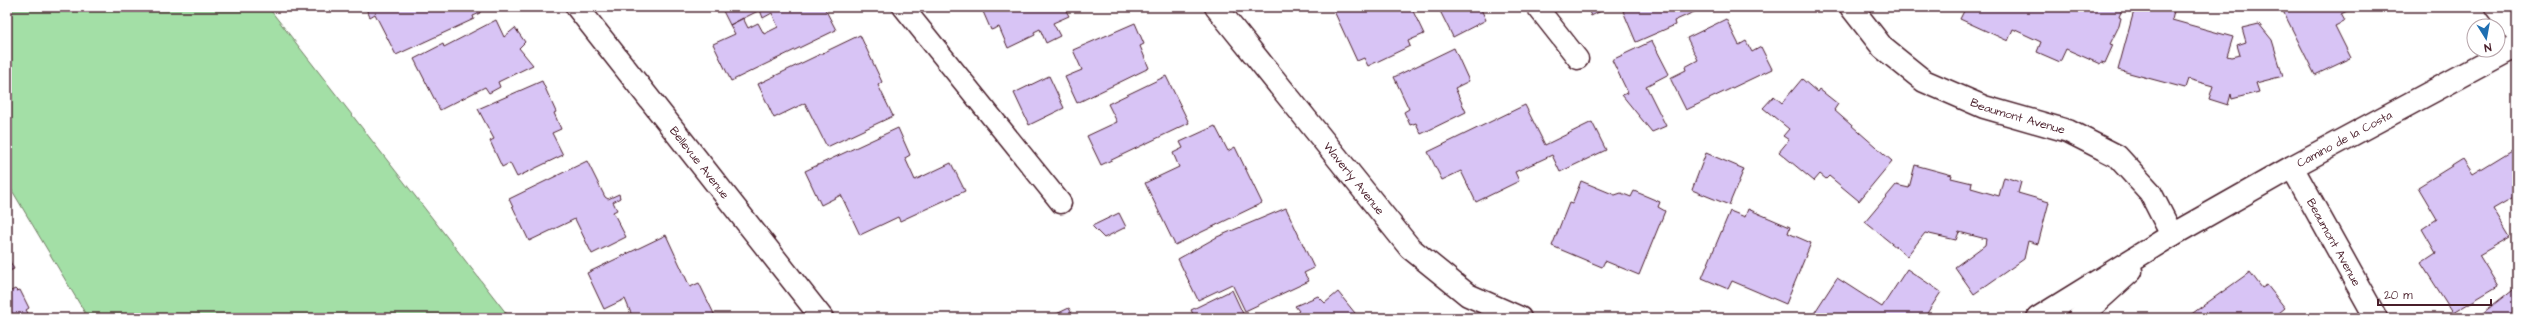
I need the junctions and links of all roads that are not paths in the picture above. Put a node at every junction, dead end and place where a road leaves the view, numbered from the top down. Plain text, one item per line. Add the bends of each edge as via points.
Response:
1 (576, 7) edge
2 (903, 7) edge
3 (1216, 7) edge
4 (1537, 7) edge
5 (1851, 7) edge
6 (2496, 7) edge
7 (2517, 34) edge
8 (2517, 46) edge
9 (1578, 59) dead end
10 (2292, 167) junction
11 (1061, 203) dead end
12 (2172, 235) junction
13 (822, 318) edge
14 (1520, 318) edge
15 (2038, 318) edge
16 (2079, 318) edge
17 (2376, 318) edge

1 - 13 street, Bellevue Avenue
2 - 11 lane
3 - 14 street, Waverly Avenue via 1410,248 1468,295
4 - 9 lane
5 - 12 street, Beaumont Avenue via 1884,48 1924,81 1984,107 2068,130 2116,156 2150,192
6 - 7 street
8 - 10 street, Camino de la Costa
10 - 12 street, Camino de la Costa
10 - 17 street, Beaumont Avenue
12 - 15 street, Camino de la Costa
12 - 16 street, Camino de la Costa

